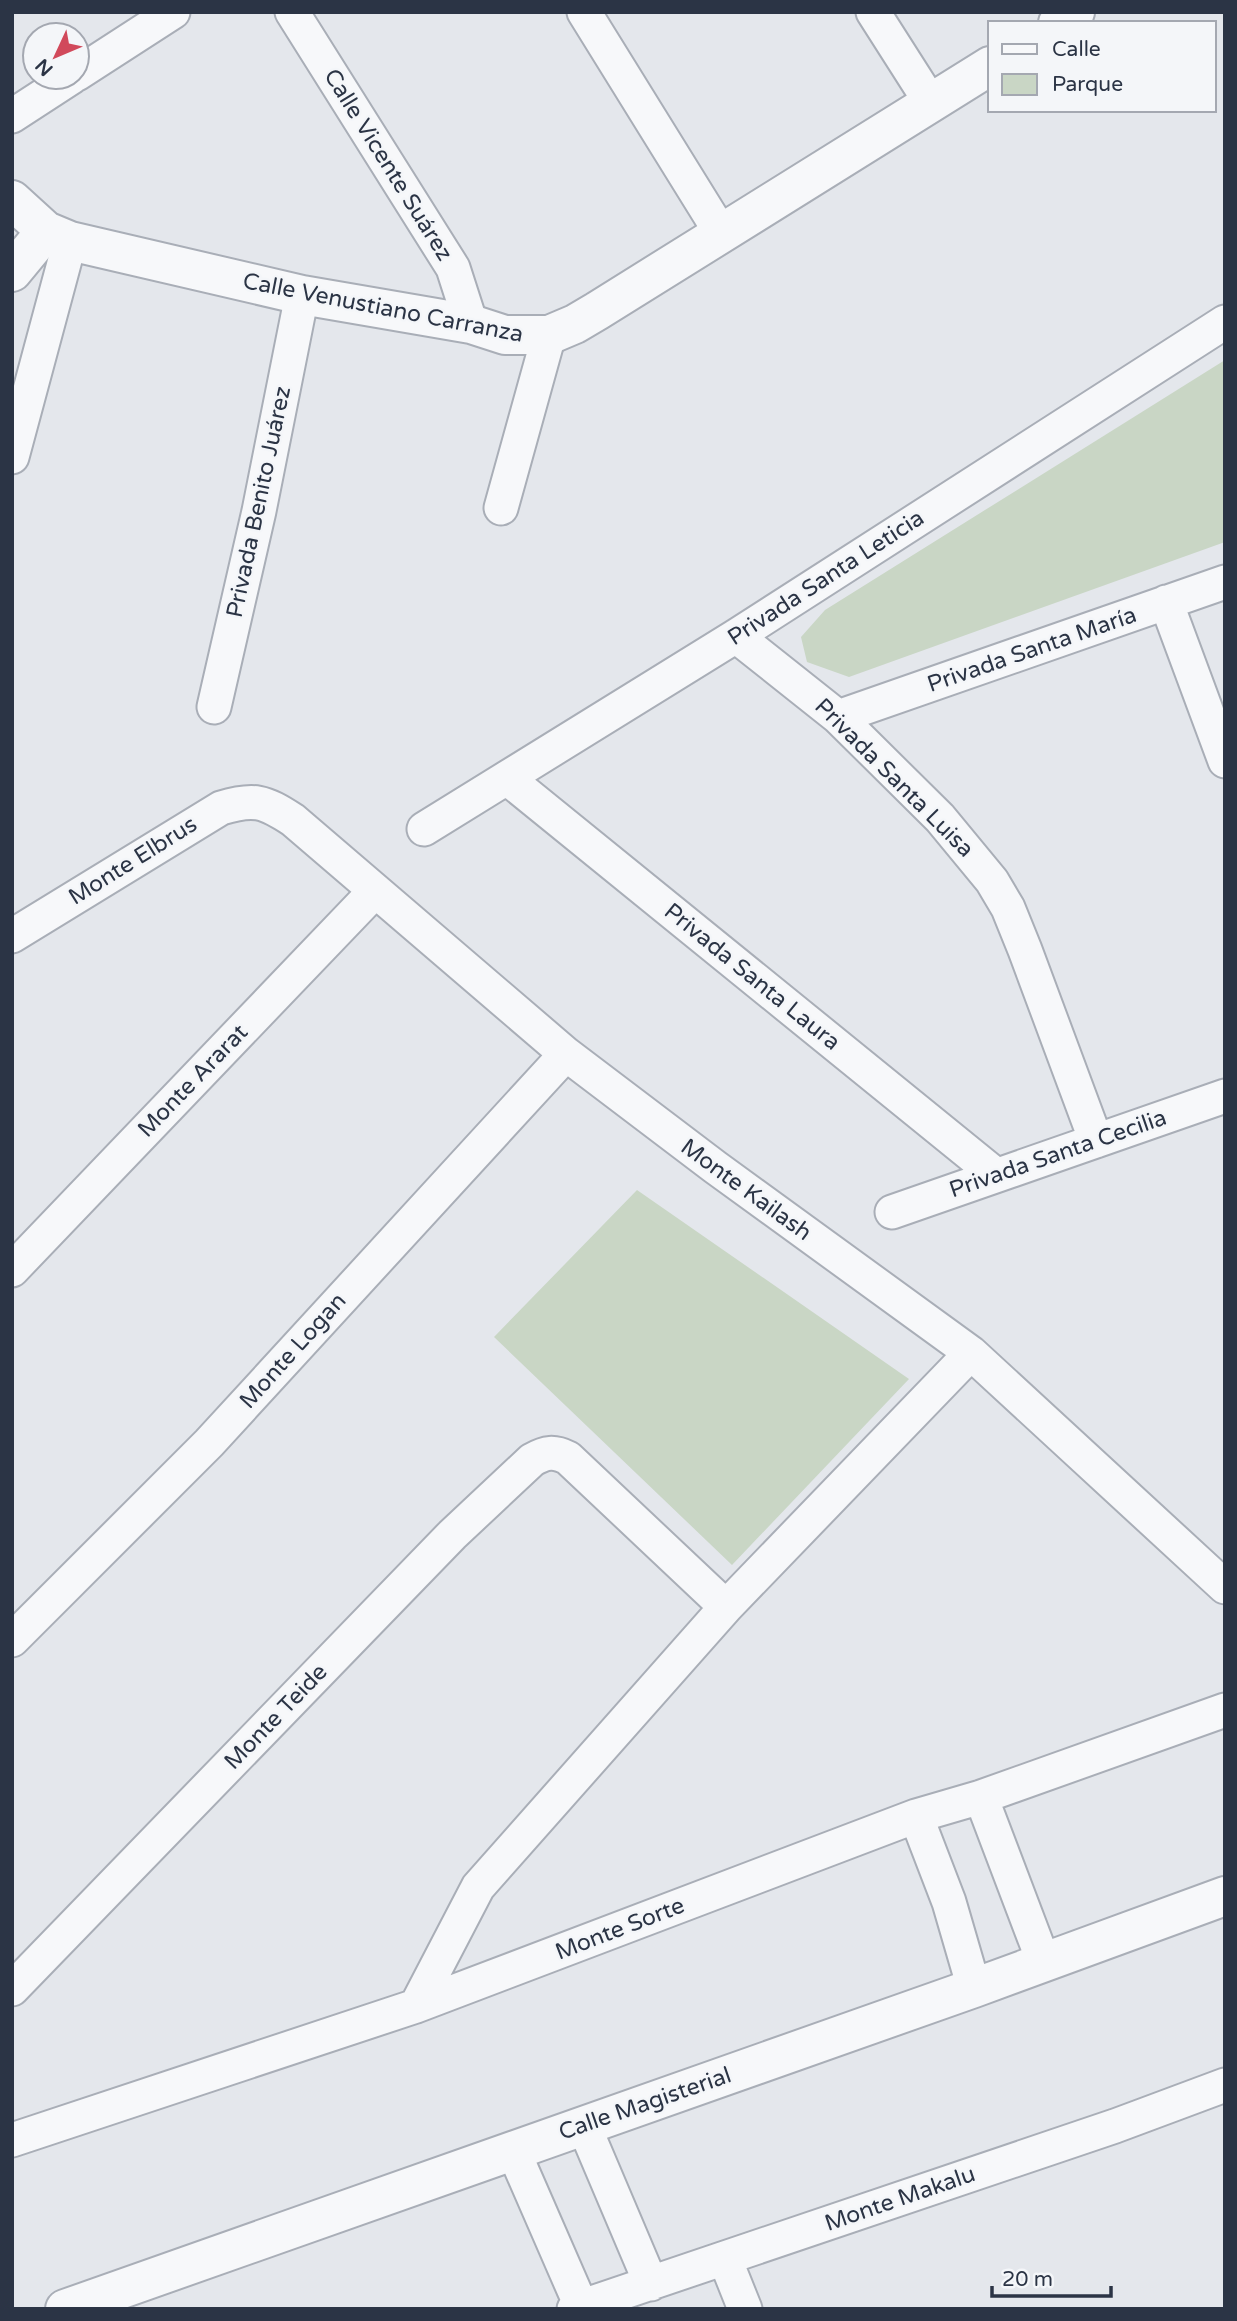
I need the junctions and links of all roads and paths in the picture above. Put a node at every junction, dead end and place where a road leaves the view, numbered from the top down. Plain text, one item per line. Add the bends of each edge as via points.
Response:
1 (173, 12) edge
2 (292, 12) edge
3 (584, 12) edge
4 (873, 12) edge
5 (91, 65) edge
6 (988, 67) edge
7 (50, 91) edge
8 (931, 103) junction
9 (12, 116) edge
10 (12, 200) edge
11 (721, 233) junction
12 (58, 236) junction
13 (12, 272) edge
14 (302, 295) junction
15 (1225, 322) edge
16 (471, 324) junction
17 (549, 335) junction
18 (12, 457) edge
19 (501, 508) dead end
20 (1225, 582) edge
21 (1167, 603) junction
22 (736, 636) junction
23 (214, 707) dead end
24 (838, 717) junction
25 (1225, 761) edge
26 (507, 778) junction
27 (260, 801) joint
28 (424, 829) dead end
29 (375, 891) junction
30 (12, 936) edge
31 (566, 1054) junction
32 (1225, 1096) edge
33 (1096, 1141) junction
34 (996, 1175) junction
35 (892, 1212) dead end
36 (12, 1270) edge
37 (971, 1353) junction
38 (1225, 1587) edge
39 (726, 1607) junction
40 (12, 1640) edge
41 (1225, 1710) edge
42 (981, 1797) junction
43 (916, 1816) junction
44 (1225, 1896) edge
45 (1044, 1963) junction
46 (974, 1988) junction
47 (12, 1989) edge
48 (416, 2006) junction
49 (1225, 2085) edge
50 (584, 2126) junction
51 (12, 2140) edge
52 (513, 2150) junction
53 (725, 2259) junction
54 (651, 2284) junction
55 (577, 2308) edge
56 (65, 2309) edge
57 (745, 2309) edge

1 - 5 street
2 - 16 street, Calle Vicente Suárez via 453,268
3 - 11 street
4 - 8 street
6 - 8 street, Calle Venustiano Carranza
7 - 9 street
8 - 11 street, Calle Venustiano Carranza
10 - 12 street, Calle Venustiano Carranza
11 - 17 street, Calle Venustiano Carranza via 597,311
12 - 13 street
12 - 14 street, Calle Venustiano Carranza
12 - 18 street
14 - 16 street, Calle Venustiano Carranza
14 - 23 street, Privada Benito Juárez
15 - 22 street, Privada Santa Leticia
16 - 17 street, Calle Venustiano Carranza via 505,335
17 - 19 street
20 - 21 street, Privada Santa María
21 - 24 street, Privada Santa María
21 - 25 street
22 - 24 street, Privada Santa Luisa
22 - 26 street, Privada Santa Leticia
24 - 33 street, Privada Santa Luisa via 940,818 992,881 1025,950
26 - 28 street, Privada Santa Leticia
26 - 34 street, Privada Santa Laura
27 - 29 street, Monte Kailash via 293,820
27 - 30 street, Monte Elbrus via 239,802 204,817
29 - 31 street, Monte Kailash
29 - 36 street, Monte Ararat
31 - 37 street, Monte Kailash
31 - 40 street, Monte Logan via 209,1443
32 - 33 street, Privada Santa Cecilia
33 - 34 street, Privada Santa Cecilia
34 - 35 street, Privada Santa Cecilia
37 - 38 street, Monte Kailash
37 - 39 street
39 - 47 street, Monte Teide via 579,1466 558,1453 546,1452 522,1467 452,1535
39 - 48 street via 478,1887
41 - 42 street, Monte Sorte
42 - 43 street, Monte Sorte
42 - 45 street
43 - 46 street via 949,1902
43 - 48 street, Monte Sorte
44 - 45 street, Calle Magisterial
45 - 46 street, Calle Magisterial
46 - 50 street, Calle Magisterial
48 - 51 street, Monte Sorte
49 - 53 street, Monte Makalu
50 - 52 street, Calle Magisterial
50 - 54 street
52 - 55 street
52 - 56 street, Calle Magisterial
53 - 54 street, Monte Makalu
53 - 57 street
54 - 55 street, Monte Makalu

